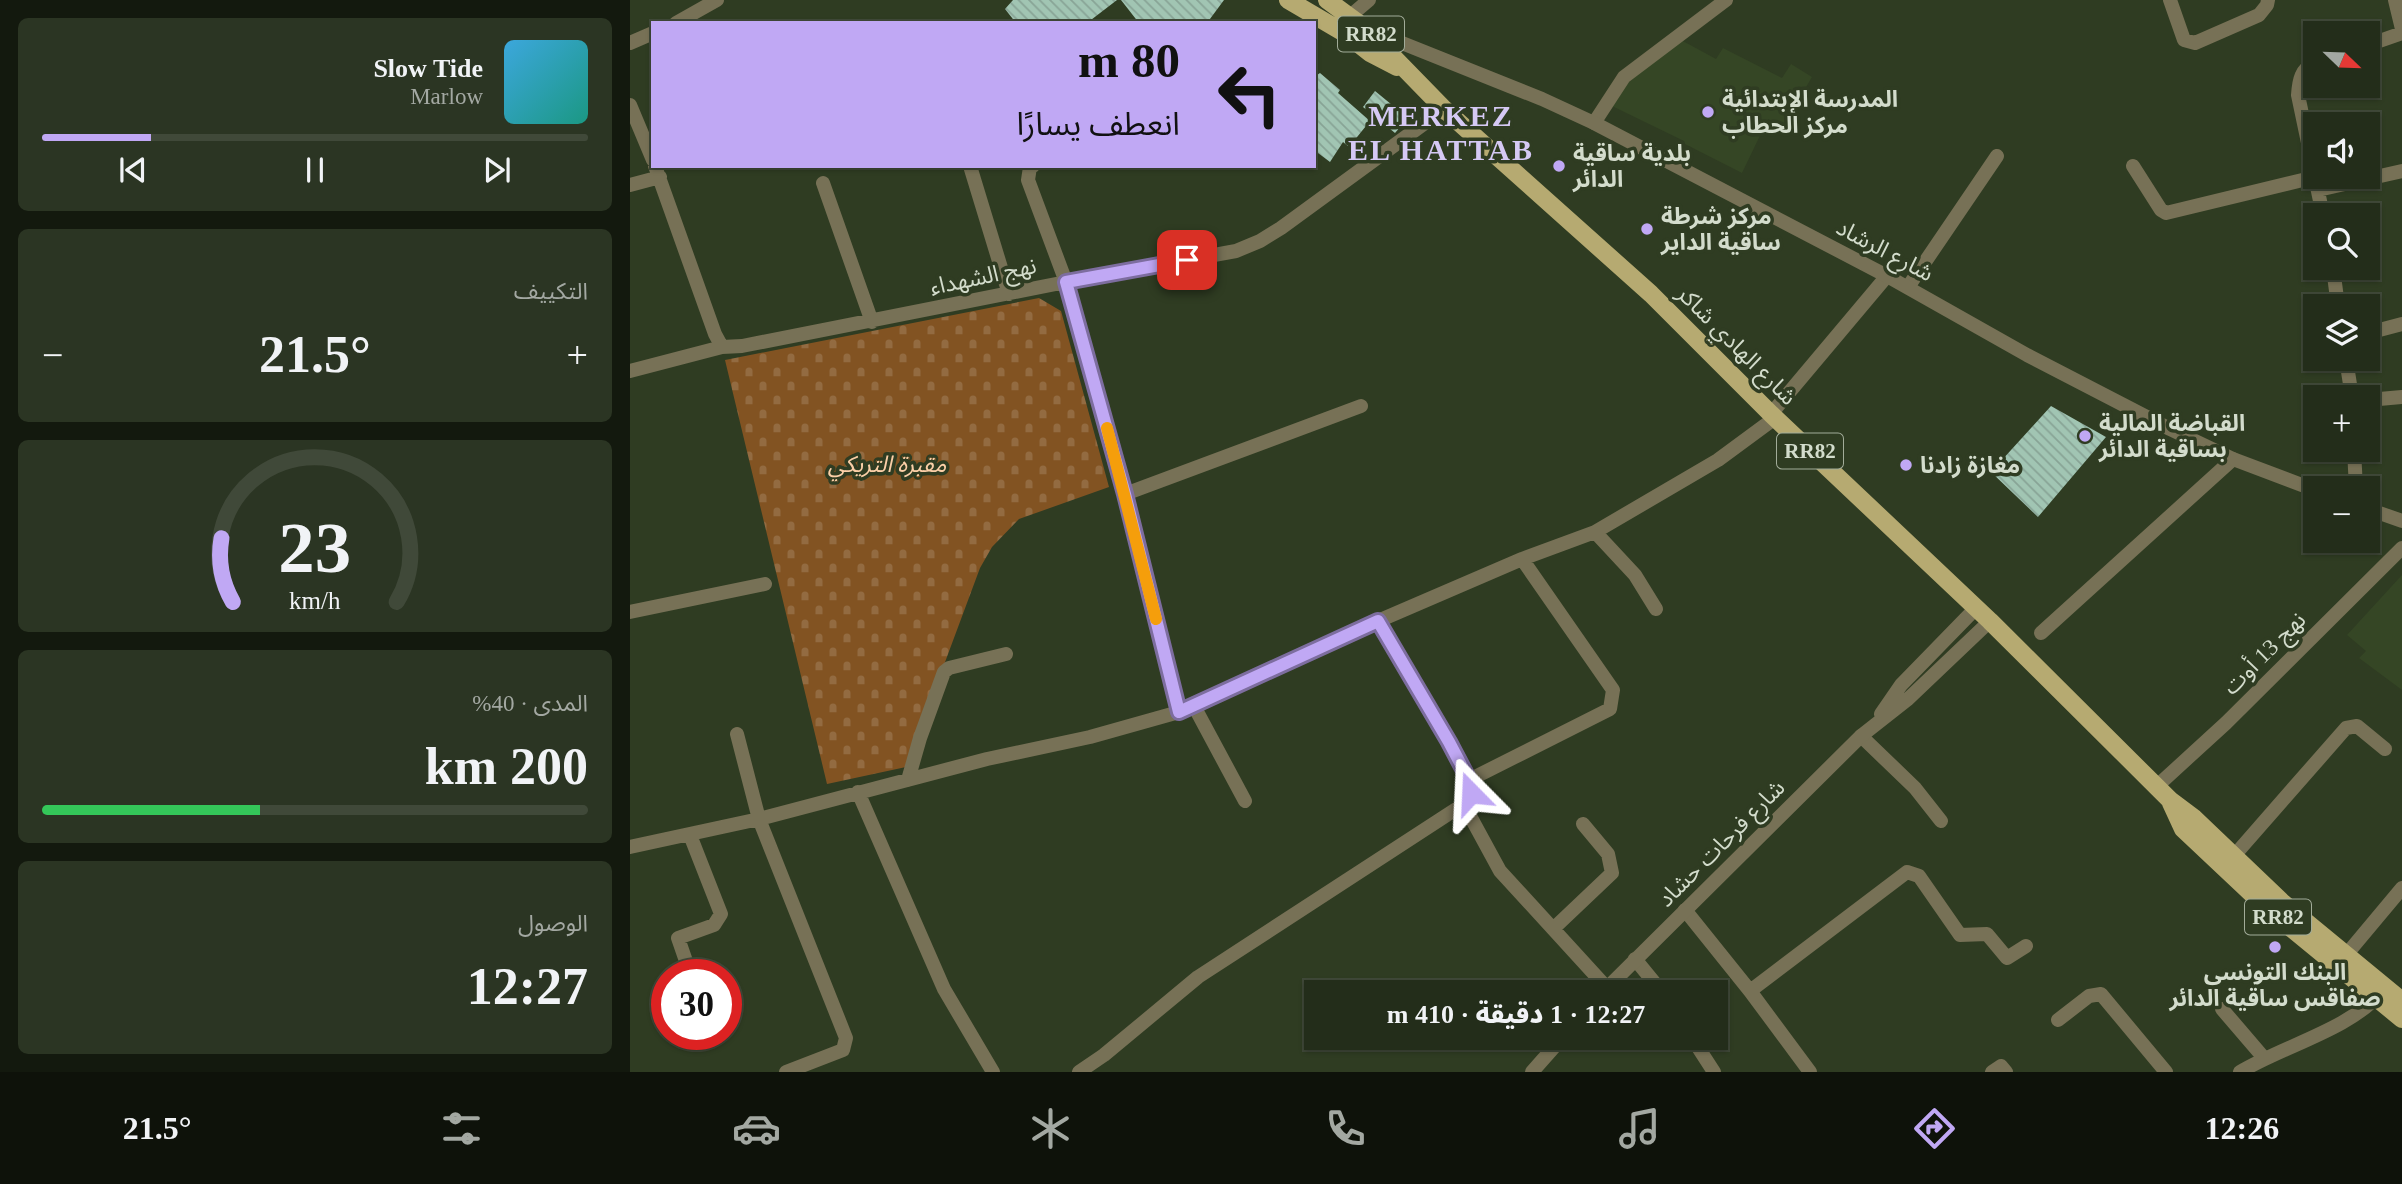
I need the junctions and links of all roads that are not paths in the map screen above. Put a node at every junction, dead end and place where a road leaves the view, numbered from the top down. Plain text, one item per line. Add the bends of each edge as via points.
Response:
1 (717, 0) edge
2 (1288, 0) edge
3 (1327, 0) edge
4 (1369, 0) edge
5 (1726, 0) edge
6 (2170, 0) edge
7 (2268, 0) edge
8 (2395, 0) edge
9 (680, 21) edge
10 (1347, 25) junction
11 (1365, 27) junction
12 (2402, 31) edge
13 (651, 34) edge
14 (2380, 40) edge
15 (630, 43) edge
16 (1378, 50) junction
17 (1431, 54) junction
18 (2303, 72) edge
19 (630, 105) edge
20 (1444, 109) junction
21 (2303, 119) edge
22 (1594, 123) junction
23 (651, 155) edge
24 (1997, 156) dead end
25 (2133, 166) dead end
26 (971, 168) edge
27 (1030, 168) edge
28 (657, 172) edge
29 (2402, 172) edge
30 (2380, 174) edge
31 (823, 183) dead end
32 (2303, 183) edge
33 (630, 185) edge
34 (1887, 276) junction
35 (1066, 282) junction
36 (1908, 287) junction
37 (1009, 294) junction
38 (872, 321) junction
39 (2402, 324) edge
40 (2380, 330) edge
41 (722, 347) junction
42 (630, 371) edge
43 (2402, 397) edge
44 (2380, 399) edge
45 (1361, 406) dead end
46 (1773, 416) junction
47 (2233, 459) junction
48 (2303, 485) edge
49 (1125, 494) junction
50 (2380, 513) edge
51 (2402, 521) edge
52 (1595, 531) junction
53 (2402, 548) edge
54 (1522, 559) junction
55 (765, 584) dead end
56 (1656, 608) dead end
57 (1976, 608) junction
58 (630, 612) edge
59 (1378, 621) junction
60 (1990, 621) junction
61 (2041, 633) dead end
62 (1006, 654) dead end
63 (1194, 706) junction
64 (1179, 712) junction
65 (1866, 731) junction
66 (737, 734) dead end
67 (2385, 749) dead end
68 (908, 780) junction
69 (1469, 780) junction
70 (2156, 787) junction
71 (858, 792) junction
72 (1470, 800) junction
73 (2170, 800) junction
74 (1245, 801) dead end
75 (759, 819) junction
76 (1941, 821) dead end
77 (1583, 824) dead end
78 (690, 835) junction
79 (630, 847) edge
80 (2233, 857) junction
81 (2402, 888) edge
82 (1685, 910) junction
83 (1553, 929) junction
84 (2026, 946) dead end
85 (2346, 955) junction
86 (685, 959) edge
87 (1635, 959) junction
88 (1596, 980) edge
89 (1615, 980) edge
90 (1652, 980) edge
91 (1750, 991) junction
92 (2381, 992) junction
93 (2402, 1001) edge
94 (2222, 1009) dead end
95 (2402, 1019) edge
96 (2059, 1020) dead end
97 (1551, 1050) edge
98 (1700, 1050) edge
99 (2264, 1058) junction
100 (786, 1072) edge
101 (993, 1072) edge
102 (1079, 1072) edge
103 (1532, 1072) edge
104 (1714, 1072) edge
105 (1810, 1072) edge
106 (1992, 1072) edge
107 (2006, 1072) edge
108 (2166, 1072) edge
109 (2241, 1072) edge

1 - 9 street
2 - 10 main road, RR82
3 - 10 main road, RR82
4 - 10 street
5 - 22 street via 1624,77
6 - 7 street via 2184,40 2195,43 2259,15
8 - 12 street
10 - 11 main road, RR82
10 - 16 main road, RR82
11 - 16 main road, RR82
11 - 17 street, شارع الرشاد
12 - 14 street
13 - 15 street
16 - 17 street, شارع الرشاد
16 - 20 main road, RR82
17 - 22 street, شارع الرشاد
18 - 21 street via 2298,95
19 - 23 street
20 - 35 street, نهج الشهداء via 1260,241 1236,251
20 - 46 main road, شارع الهادي شاكر / RR82 via 1651,294
22 - 34 street, شارع الرشاد
24 - 36 street
25 - 32 street via 2166,213
26 - 37 street
27 - 35 street via 1028,180
28 - 33 street
28 - 41 street
29 - 30 street
31 - 38 street
34 - 36 street, شارع الرشاد
34 - 46 street
35 - 37 street, نهج الشهداء
35 - 49 street
36 - 47 street, شارع الرشاد via 2026,355
37 - 38 street, نهج الشهداء
38 - 41 street, نهج الشهداء
39 - 40 street
41 - 42 street, نهج الشهداء
43 - 44 street
45 - 49 street
46 - 52 street via 1718,460
46 - 57 main road, شارع الهادي شاكر / RR82
47 - 48 street, شارع الرشاد
47 - 61 street
49 - 64 street
50 - 51 street
52 - 54 street
52 - 56 street via 1635,575
53 - 70 street, نهج 13 أوت
54 - 59 street
54 - 69 street via 1613,690 1610,709
55 - 58 street
57 - 60 main road, شارع الهادي شاكر / RR82
57 - 65 street, شارع فرحات حشاد via 1901,685
59 - 63 street
59 - 69 street
60 - 65 street, شارع فرحات حشاد via 1908,699
60 - 70 main road, شارع الهادي شاكر / RR82
62 - 68 street via 944,672
63 - 64 street
63 - 74 street
64 - 68 street
65 - 76 street
65 - 82 street, شارع فرحات حشاد
66 - 75 street
67 - 80 street via 2357,726 2346,728
68 - 71 street
69 - 72 street
70 - 73 main road, شارع الهادي شاكر / RR82
71 - 75 street
71 - 101 street via 944,989
72 - 83 street via 1469,814 1500,871
72 - 102 street via 1198,977
73 - 80 main road, شارع الهادي شاكر / RR82
73 - 92 main road, شارع الهادي شاكر / RR82 via 2183,829 2269,910
75 - 78 street
75 - 100 street via 846,1038 843,1050
77 - 83 street via 1608,854 1612,873
78 - 79 street
78 - 86 street via 721,914 714,926 678,938
80 - 85 main road, شارع الهادي شاكر / RR82
81 - 85 street
82 - 87 street, شارع فرحات حشاد
82 - 91 street
83 - 88 street
84 - 91 street via 2007,958 1987,934 1961,935 1919,876 1907,872
85 - 92 main road, شارع الهادي شاكر / RR82
87 - 89 street, شارع فرحات حشاد
87 - 90 street
91 - 105 street
92 - 93 main road, شارع الهادي شاكر / RR82
92 - 95 main road, شارع الهادي شاكر / RR82
92 - 99 street via 2353,1017
94 - 99 street
96 - 108 street via 2089,996 2102,994
97 - 103 street
98 - 104 street
99 - 109 street
106 - 107 street via 2001,1066

